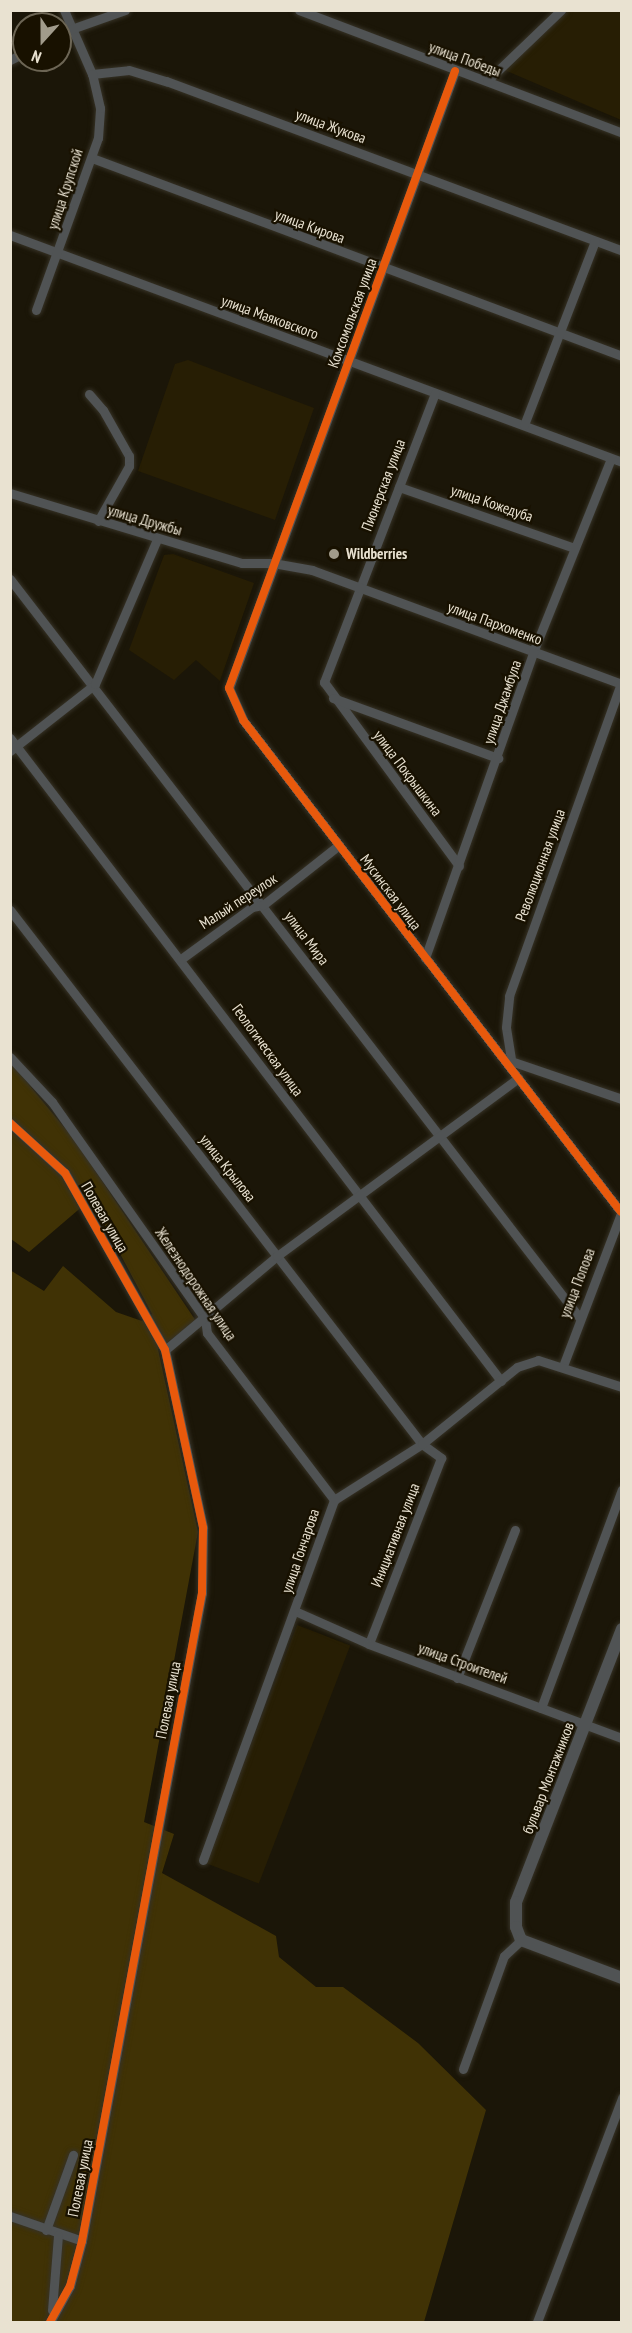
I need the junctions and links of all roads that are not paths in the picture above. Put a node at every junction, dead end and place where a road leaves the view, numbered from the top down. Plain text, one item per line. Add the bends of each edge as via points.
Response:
1 (125, 10) edge
2 (299, 10) edge
3 (557, 11) edge
4 (72, 27) edge
5 (72, 29) edge
6 (455, 71) junction
7 (92, 74) junction
8 (486, 81) junction
9 (621, 133) edge
10 (92, 158) junction
11 (418, 174) junction
12 (10, 234) edge
13 (595, 241) junction
14 (621, 251) edge
15 (60, 253) junction
16 (383, 268) junction
17 (36, 310) dead end
18 (558, 333) junction
19 (621, 356) edge
20 (349, 360) junction
21 (435, 393) junction
22 (89, 394) dead end
23 (524, 425) junction
24 (610, 458) junction
25 (621, 462) edge
26 (399, 487) junction
27 (10, 493) edge
28 (98, 521) junction
29 (157, 539) junction
30 (574, 548) junction
31 (273, 562) junction
32 (10, 579) edge
33 (359, 588) junction
34 (535, 654) junction
35 (95, 684) junction
36 (621, 684) edge
37 (333, 698) junction
38 (10, 738) edge
39 (14, 748) edge
40 (498, 758) junction
41 (339, 845) junction
42 (459, 866) junction
43 (263, 905) junction
44 (10, 910) edge
45 (425, 958) junction
46 (181, 959) junction
47 (10, 1057) edge
48 (508, 1060) junction
49 (518, 1078) junction
50 (621, 1099) edge
51 (10, 1123) edge
52 (440, 1138) junction
53 (358, 1199) junction
54 (621, 1211) edge
55 (277, 1256) junction
56 (579, 1317) junction
57 (205, 1319) junction
58 (165, 1350) junction
59 (563, 1366) junction
60 (501, 1381) junction
61 (621, 1387) edge
62 (422, 1444) junction
63 (621, 1489) edge
64 (334, 1500) junction
65 (515, 1530) dead end
66 (295, 1611) junction
67 (621, 1629) edge
68 (369, 1644) junction
69 (457, 1678) junction
70 (541, 1708) junction
71 (584, 1725) junction
72 (621, 1738) edge
73 (203, 1860) dead end
74 (521, 1940) junction
75 (621, 1978) edge
76 (463, 2069) dead end
77 (621, 2098) edge
78 (73, 2155) dead end
79 (10, 2216) edge
80 (46, 2230) junction
81 (58, 2235) junction
82 (82, 2241) junction
83 (51, 2318) edge
84 (537, 2322) edge

1 - 4 street
2 - 6 street, улица Победы
3 - 8 street
5 - 7 street
6 - 8 street, улица Победы
6 - 11 street, Комсомольская улица
7 - 10 street, улица Крупской via 100,108
7 - 11 street, улица Жукова via 129,70 166,81
8 - 9 street, улица Победы
10 - 15 street, улица Крупской
10 - 16 street, улица Кирова
11 - 13 street, улица Жукова
11 - 16 street, Комсомольская улица
12 - 15 street, улица Маяковского
13 - 14 street, улица Жукова
13 - 18 street
15 - 17 street, улица Крупской
15 - 20 street, улица Маяковского
16 - 18 street, улица Кирова
16 - 20 street, Комсомольская улица
18 - 19 street, улица Кирова
18 - 23 street
20 - 21 street, улица Маяковского
20 - 31 street, Комсомольская улица
21 - 23 street, улица Маяковского
21 - 26 street, Пионерская улица
22 - 28 street via 103,410 129,456 129,466
23 - 24 street, улица Маяковского
24 - 25 street, улица Маяковского
24 - 30 street, улица Джамбула
26 - 30 street, улица Кожедуба
26 - 33 street, Пионерская улица
27 - 28 street, улица Дружбы
28 - 29 street, улица Дружбы
29 - 31 street, улица Дружбы via 242,563
29 - 35 street
30 - 34 street, улица Джамбула
31 - 33 street, улица Дружбы
31 - 41 street, Мусинская улица via 232,678 231,698
32 - 35 street, улица Мира
33 - 34 street, улица Пархоменко
33 - 37 street, улица Покрышкина via 324,682
34 - 36 street, улица Пархоменко
34 - 40 street, улица Джамбула
35 - 39 street
35 - 43 street, улица Мира
36 - 48 street, Революционная улица via 509,996
37 - 40 street, улица Покрышкина
37 - 42 street, улица Покрышкина
38 - 39 street, Геологическая улица
39 - 46 street, Геологическая улица
40 - 42 street, улица Джамбула
41 - 43 street, Малый переулок
41 - 45 street, Мусинская улица
42 - 45 street, улица Джамбула
43 - 46 street, Малый переулок via 252,907
43 - 52 street, улица Мира
44 - 55 street, улица Крылова
45 - 48 street, Мусинская улица
46 - 53 street, Геологическая улица
47 - 57 street, Железнодорожная улица via 52,1102
48 - 49 street, Мусинская улица
48 - 50 street
49 - 52 street
49 - 54 street, Мусинская улица
51 - 58 street, Полевая улица via 65,1173
52 - 53 street
52 - 56 street, улица Мира
53 - 55 street
53 - 60 street, Геологическая улица
54 - 56 street, улица Попова
55 - 57 street
55 - 62 street, улица Крылова
56 - 59 street, улица Попова
57 - 58 street
57 - 64 street, Железнодорожная улица via 207,1333
58 - 82 street, Полевая улица via 203,1528 202,1593
59 - 60 street, улица Гончарова via 538,1360 517,1367
59 - 61 street, улица Гончарова
60 - 62 street, улица Гончарова
62 - 64 street, улица Гончарова
62 - 68 street, Инициативная улица via 441,1458
63 - 70 street
64 - 66 street, улица Гончарова
65 - 69 street
66 - 68 street, улица Строителей
66 - 73 street, улица Гончарова
67 - 71 street, бульвар Монтажников
68 - 69 street, улица Строителей
69 - 70 street, улица Строителей
70 - 71 street, улица Строителей
71 - 72 street, улица Строителей
71 - 74 street, бульвар Монтажников via 516,1902
74 - 75 street
74 - 76 street via 504,1956
77 - 84 street
78 - 80 street
79 - 80 street
80 - 81 street
81 - 82 street
81 - 83 street
82 - 83 street, Полевая улица via 70,2286

